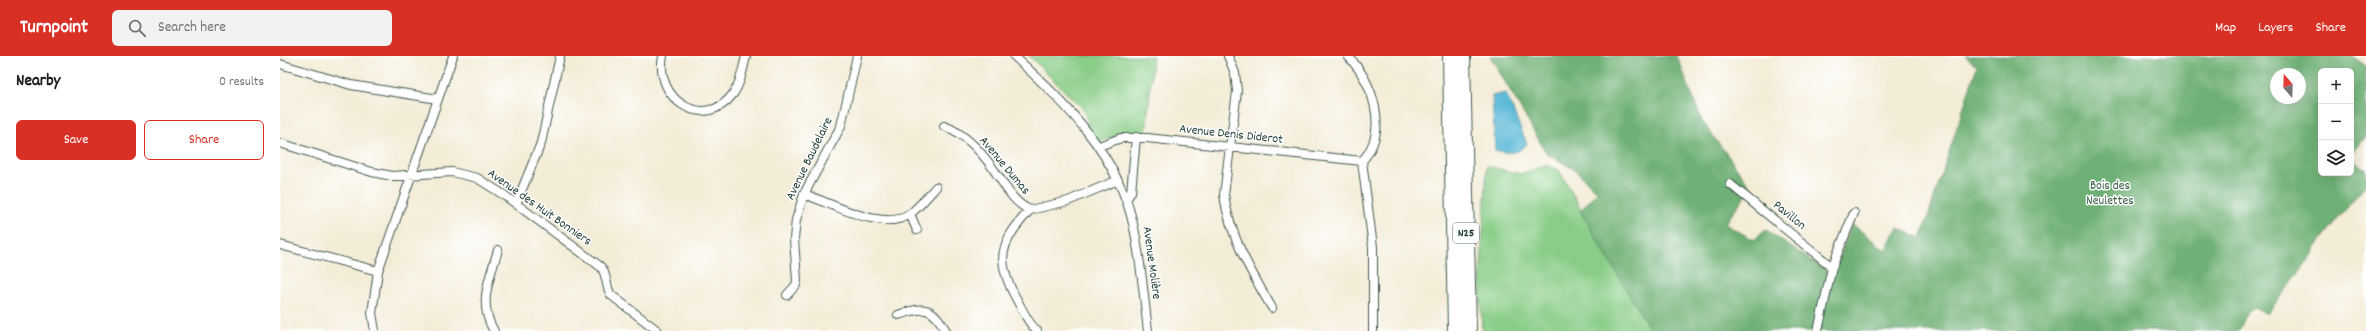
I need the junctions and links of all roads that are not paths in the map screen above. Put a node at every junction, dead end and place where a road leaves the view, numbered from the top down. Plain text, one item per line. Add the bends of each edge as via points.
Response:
1 (453, 56) edge
2 (560, 56) edge
3 (663, 56) edge
4 (746, 56) edge
5 (856, 56) edge
6 (1014, 56) edge
7 (1228, 56) edge
8 (1348, 56) edge
9 (1451, 56) edge
10 (1462, 56) edge
11 (280, 64) edge
12 (438, 100) junction
13 (944, 126) dead end
14 (1136, 137) junction
15 (280, 143) edge
16 (1099, 146) junction
17 (1229, 147) junction
18 (1362, 161) junction
19 (411, 175) junction
20 (1118, 180) junction
21 (1730, 184) dead end
22 (936, 187) dead end
23 (804, 194) junction
24 (1126, 200) junction
25 (516, 204) junction
26 (1030, 210) junction
27 (1854, 213) dead end
28 (910, 214) junction
29 (917, 230) dead end
30 (280, 245) edge
31 (498, 250) dead end
32 (1832, 267) junction
33 (378, 271) junction
34 (788, 294) dead end
35 (1272, 308) dead end
36 (898, 315) dead end
37 (375, 331) edge
38 (494, 331) edge
39 (658, 331) edge
40 (946, 331) edge
41 (1037, 331) edge
42 (1148, 331) edge
43 (1373, 331) edge
44 (1456, 331) edge
45 (1468, 331) edge
46 (1818, 331) edge

1 - 12 street
2 - 25 street via 542,143
3 - 4 street via 661,74 670,95 677,103 700,110 713,108 733,94
5 - 23 street, Avenue Baudelaire via 840,126
6 - 16 street, Avenue Molière via 1070,109
7 - 17 street via 1235,73 1237,91
8 - 18 street via 1364,76 1375,107 1373,144
9 - 44 highway, N25
10 - 45 highway, N25
11 - 12 street via 351,85
12 - 19 street
13 - 26 street, Avenue Dumas via 954,129 981,154 1012,198
14 - 16 street, Avenue Denis Diderot via 1109,141
14 - 17 street, Avenue Denis Diderot
14 - 24 street via 1131,192
15 - 19 street, Avenue des Huit Bonniers via 372,172 392,176
16 - 20 street, Avenue Molière
17 - 18 street, Avenue Denis Diderot
17 - 35 street via 1224,195 1226,211 1236,240
18 - 43 street via 1373,247
19 - 25 street, Avenue des Huit Bonniers via 436,172 463,174 477,178
19 - 33 street
20 - 24 street, Avenue Molière
20 - 26 street, Avenue Dumas via 1068,201
21 - 32 street, Pavillon
22 - 28 street
23 - 28 street via 875,219 891,220
23 - 34 street, Avenue Baudelaire via 794,228 797,280
24 - 42 street, Avenue Molière via 1135,234
25 - 39 street, Avenue des Huit Bonniers via 600,267 605,272 611,295
26 - 41 street via 1009,235 1004,247 1003,262 1008,284 1030,325
27 - 32 street
28 - 29 street
30 - 33 street
31 - 38 street via 485,298 487,317
32 - 46 street
33 - 37 street via 372,313
36 - 40 street via 915,309 928,310 938,317

